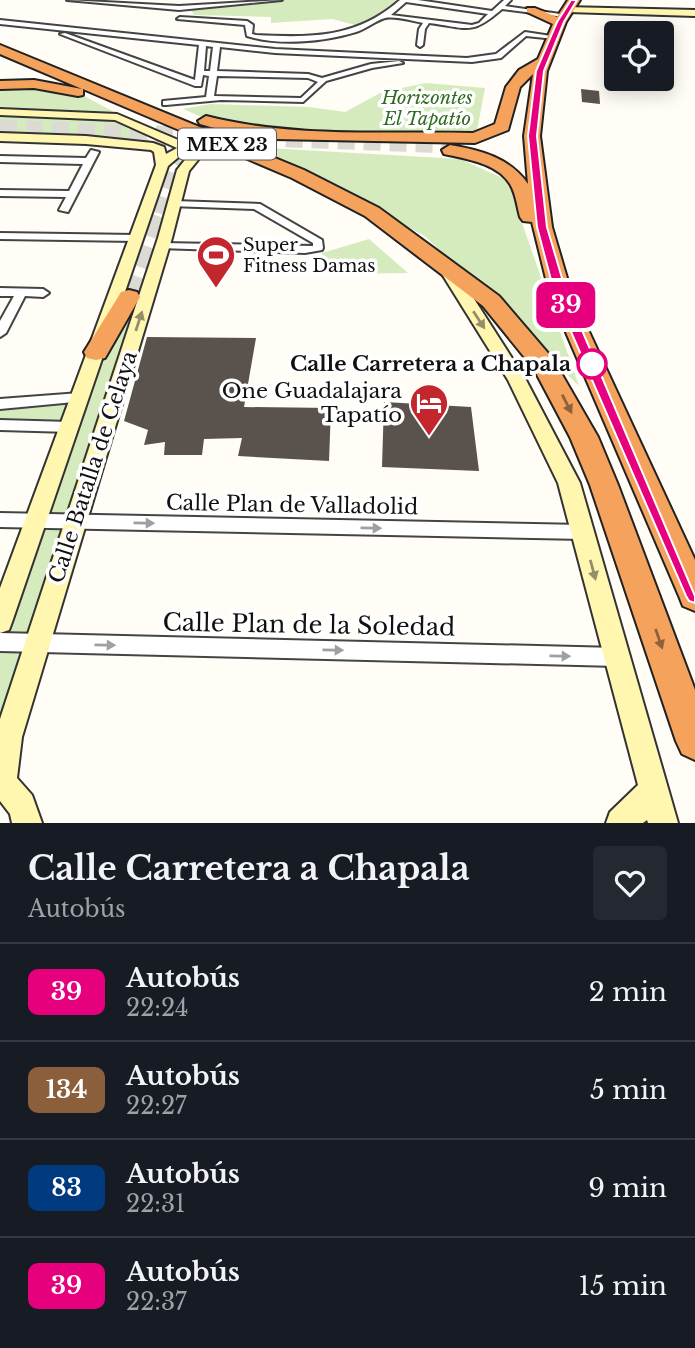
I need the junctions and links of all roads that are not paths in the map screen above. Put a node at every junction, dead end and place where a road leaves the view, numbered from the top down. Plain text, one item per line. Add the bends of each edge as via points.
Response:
1 (69, 0) edge
2 (279, 0) edge
3 (405, 0) edge
4 (467, 0) edge
5 (506, 3) edge
6 (459, 8) junction
7 (531, 10) joint
8 (494, 13) junction
9 (695, 13) edge
10 (387, 16) junction
11 (565, 16) edge
12 (180, 19) dead end
13 (0, 22) edge
14 (428, 22) junction
15 (53, 29) junction
16 (109, 33) junction
17 (85, 42) junction
18 (217, 45) junction
19 (420, 45) dead end
20 (203, 48) junction
21 (0, 49) edge
22 (373, 55) junction
23 (422, 59) junction
24 (544, 61) junction
25 (371, 66) junction
26 (48, 68) junction
27 (200, 73) junction
28 (213, 73) junction
29 (322, 80) junction
30 (198, 84) junction
31 (0, 85) edge
32 (538, 86) junction
33 (210, 98) junction
34 (199, 100) junction
35 (166, 103) junction
36 (0, 112) edge
37 (185, 119) junction
38 (0, 137) edge
39 (196, 155) junction
40 (0, 159) edge
41 (162, 165) junction
42 (0, 193) edge
43 (71, 194) junction
44 (174, 204) junction
45 (64, 209) dead end
46 (0, 236) edge
47 (136, 238) junction
48 (163, 246) junction
49 (549, 260) junction
50 (442, 262) junction
51 (0, 292) edge
52 (21, 293) junction
53 (43, 293) dead end
54 (129, 297) tunnel mouth
55 (0, 333) edge
56 (96, 352) junction
57 (80, 398) junction
58 (0, 404) edge
59 (0, 425) edge
60 (70, 426) junction
61 (0, 520) edge
62 (36, 521) junction
63 (75, 522) junction
64 (583, 532) junction
65 (695, 596) edge
66 (0, 622) edge
67 (0, 642) edge
68 (37, 643) junction
69 (617, 657) junction
70 (695, 741) edge
71 (1, 784) edge
72 (653, 788) junction
73 (29, 821) edge
74 (621, 823) edge
75 (663, 823) edge

1 - 2 street via 179,8
3 - 6 street
3 - 10 street
4 - 6 street
5 - 7 street
5 - 8 street
5 - 11 street
6 - 8 street
7 - 11 highway
8 - 14 street via 472,27
9 - 11 street
10 - 12 street via 351,33 289,39 251,36 247,23
10 - 14 street
11 - 23 street via 521,35 498,56
11 - 24 highway
13 - 15 street
14 - 19 street
15 - 16 street
15 - 17 street
16 - 17 street
16 - 20 street
17 - 30 street
18 - 20 street
18 - 22 street
18 - 28 street
20 - 27 street
21 - 26 highway, MEX 23
22 - 23 street
22 - 25 street
23 - 25 street
24 - 32 highway
24 - 37 highway via 513,87 502,127 475,138 261,133
25 - 29 street
26 - 35 highway via 92,76
26 - 37 highway, MEX 23
27 - 28 street
27 - 30 street
28 - 29 street
28 - 33 street
29 - 33 street via 303,100
30 - 34 street
31 - 37 highway via 60,87 146,117
32 - 49 highway via 533,142
32 - 49 highway via 509,133 490,142 451,147 488,160 514,178
33 - 34 street
34 - 35 street
35 - 37 highway
36 - 39 street via 117,117
37 - 50 highway, MEX 23 via 372,212
38 - 41 street via 153,147 160,150
39 - 41 street via 172,153
39 - 44 street, Calle Batalla de Celaya via 183,170
40 - 43 street via 91,157
41 - 47 street, Calle Batalla de Celaya
42 - 43 street
43 - 45 street
44 - 48 street, Calle Batalla de Celaya
44 - 48 street via 256,206 319,245 305,250
46 - 47 street
47 - 56 street, Calle Batalla de Celaya
63 -> 48 street, Calle Batalla de Celaya
49 - 65 highway
50 -> 64 street via 517,380 569,483
50 -> 70 highway, MEX 23 via 498,308 560,389 604,485
51 - 52 street
52 - 53 street
52 - 55 street
54 - 56 highway
56 - 57 street, Calle Batalla de Celaya
57 - 58 street
57 - 60 street, Calle Batalla de Celaya
59 - 60 street
60 - 62 street, Calle Batalla de Celaya
61 - 62 street, Calle Plan de Valladolid
62 - 63 street, Calle Plan de Valladolid
62 - 66 street, Calle Batalla de Celaya
63 -> 64 street, Calle Plan de Valladolid
63 - 68 street, Calle Batalla de Celaya
64 -> 69 street
67 - 68 street, Calle Plan de la Soledad
68 -> 69 street, Calle Plan de la Soledad
68 - 71 street, Calle Batalla de Celaya via 8,737
69 - 72 street
71 - 73 street via 13,792
72 - 74 street
72 - 75 street

